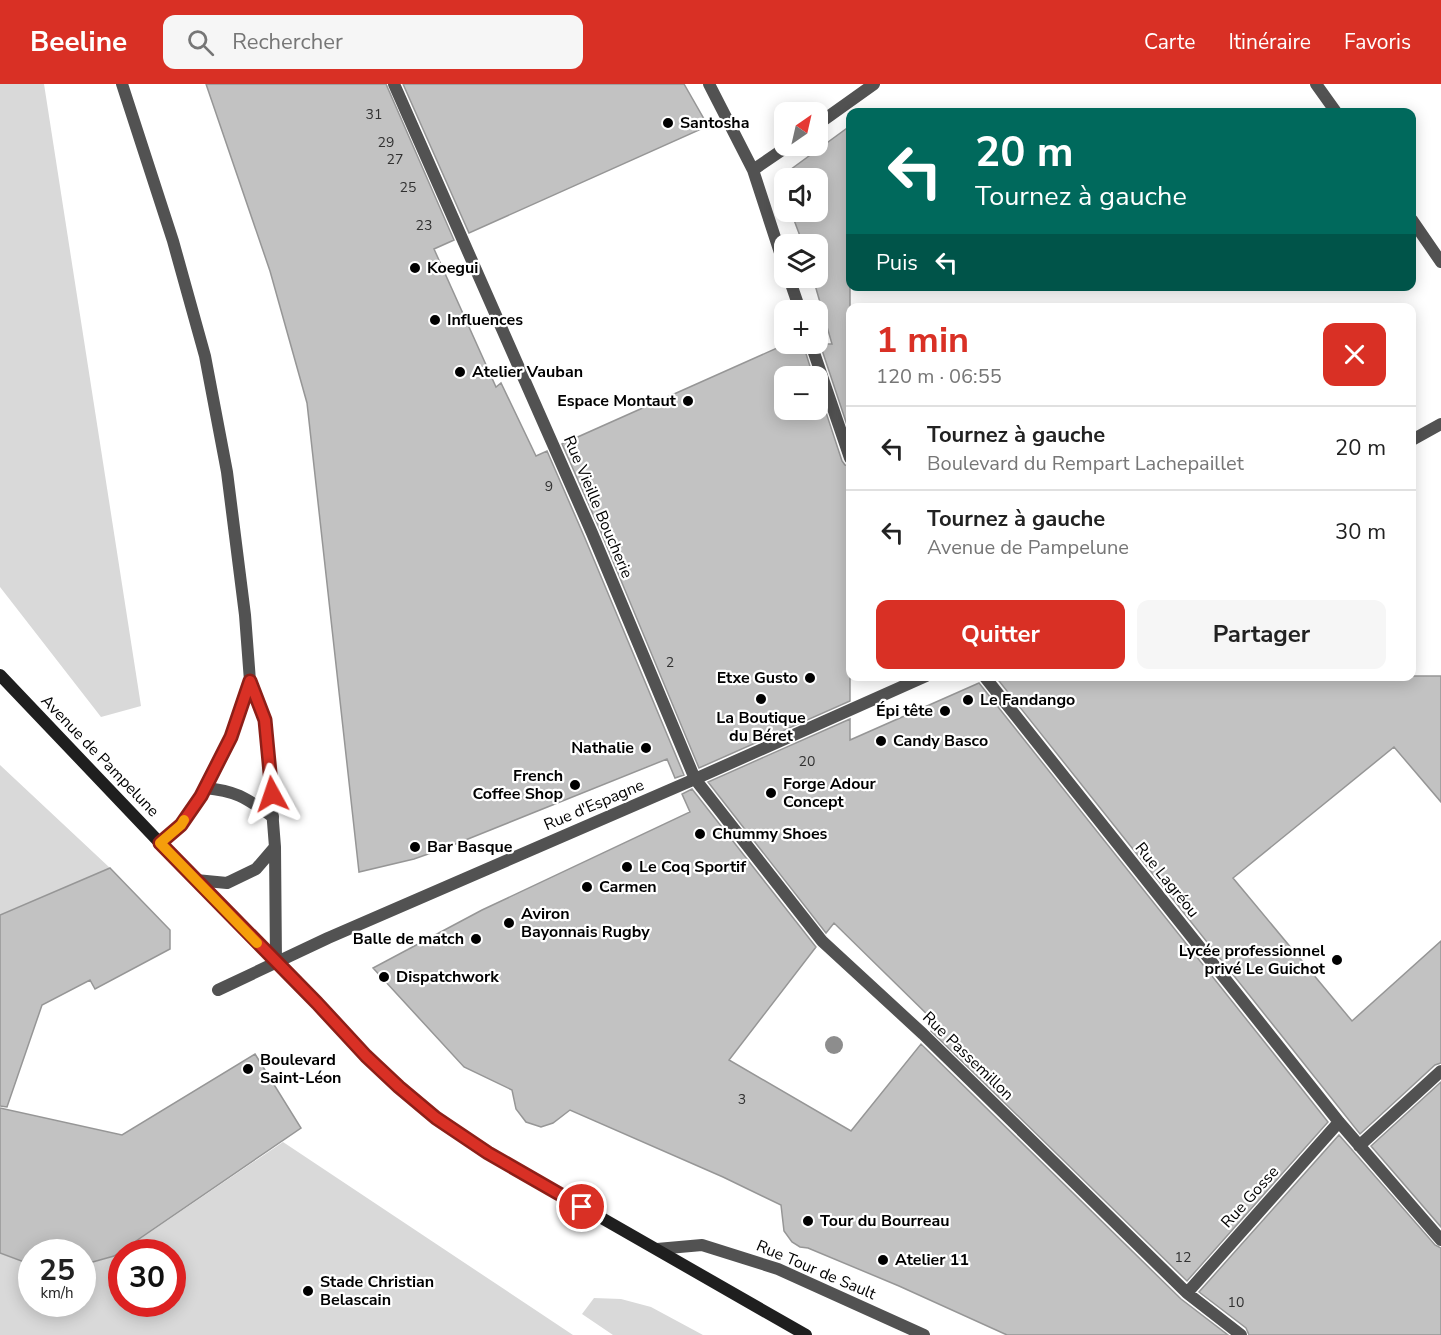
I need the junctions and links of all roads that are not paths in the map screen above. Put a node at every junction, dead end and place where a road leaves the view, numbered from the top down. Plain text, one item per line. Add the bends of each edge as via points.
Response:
1 (122, 84) edge
2 (394, 84) edge
3 (709, 84) edge
4 (874, 84) edge
5 (1316, 84) edge
6 (1333, 108) edge
7 (828, 117) edge
8 (774, 156) edge
9 (753, 171) junction
10 (1416, 226) edge
11 (774, 235) edge
12 (1441, 262) edge
13 (814, 354) edge
14 (1441, 424) edge
15 (1416, 438) edge
16 (846, 446) edge
17 (0, 675) edge
18 (250, 681) junction
19 (916, 681) edge
20 (988, 681) edge
21 (695, 779) junction
22 (205, 788) junction
23 (273, 817) junction
24 (160, 843) junction
25 (275, 847) junction
26 (196, 880) junction
27 (276, 963) junction
28 (218, 990) dead end
29 (1441, 1071) edge
30 (1339, 1122) junction
31 (1359, 1146) junction
32 (1441, 1240) edge
33 (657, 1249) junction
34 (1187, 1293) junction
35 (806, 1335) edge
36 (924, 1335) edge
37 (1241, 1335) edge

1 - 18 street via 174,241 204,356 227,472
2 - 21 street, Rue Vieille Boucherie via 592,533
3 - 9 street
4 - 7 street
5 - 6 street
8 - 9 street
9 - 11 street
10 - 12 street
13 - 16 street
14 - 15 street
17 - 24 street, Avenue de Pampelune
18 - 22 street via 231,737
18 - 23 street via 265,720
19 - 21 street, Rue d'Espagne
20 - 30 street, Rue Lagréou
21 - 27 street, Rue d'Espagne
21 - 34 street, Rue Passemillon via 822,941 923,1034
22 - 23 street via 245,797
22 - 24 street via 181,825
23 - 25 street
24 - 26 street, Avenue de Pampelune
25 - 26 street via 256,869 227,882
25 - 27 street
26 - 27 street, Avenue de Pampelune
27 - 28 street, Rue d'Espagne
27 - 33 street via 366,1056 436,1118 488,1153
29 - 31 street
30 - 31 street, Rue Lagréou
30 - 34 street, Rue Gosse
31 - 32 street, Rue Lagréou
33 - 35 street
33 - 36 street, Rue Tour de Sault via 702,1245 778,1269
34 - 37 street, Rue Passemillon

